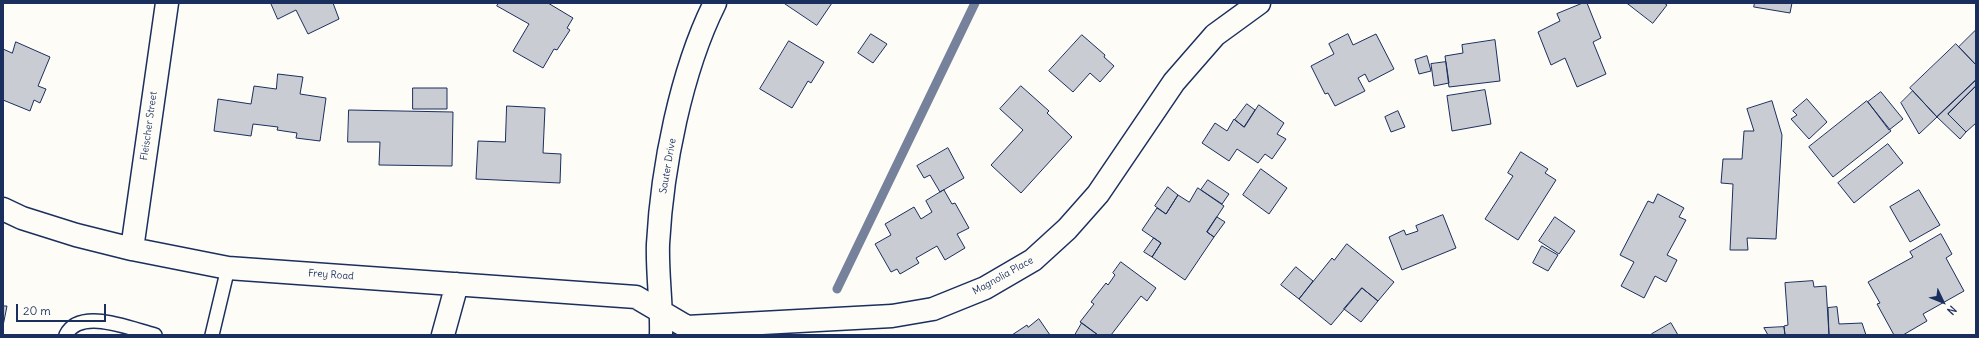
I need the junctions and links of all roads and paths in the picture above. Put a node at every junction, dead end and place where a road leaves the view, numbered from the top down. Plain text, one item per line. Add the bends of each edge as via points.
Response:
1 (167, 3) edge
2 (715, 3) edge
3 (1259, 3) edge
4 (3, 210) edge
5 (132, 249) junction
6 (228, 268) junction
7 (457, 284) junction
8 (662, 312) junction
9 (124, 331) edge
10 (66, 335) edge
11 (155, 335) edge
12 (212, 335) edge
13 (443, 335) edge
14 (661, 335) edge

1 - 5 street, Fleischer Street
2 - 8 street, Sauter Drive via 694,52 668,155 658,246
3 - 8 street, Magnolia Place via 1215,35 1174,82 1098,194 1068,229 1033,260 985,288 933,309 892,316 687,327
4 - 5 street, Frey Road via 76,235
5 - 6 street, Frey Road
6 - 7 street, Frey Road
6 - 12 lane
7 - 8 street, Frey Road via 636,297
7 - 13 street
8 - 14 street, Sauter Drive
9 - 10 lane via 96,320 82,321 70,328
9 - 11 lane

